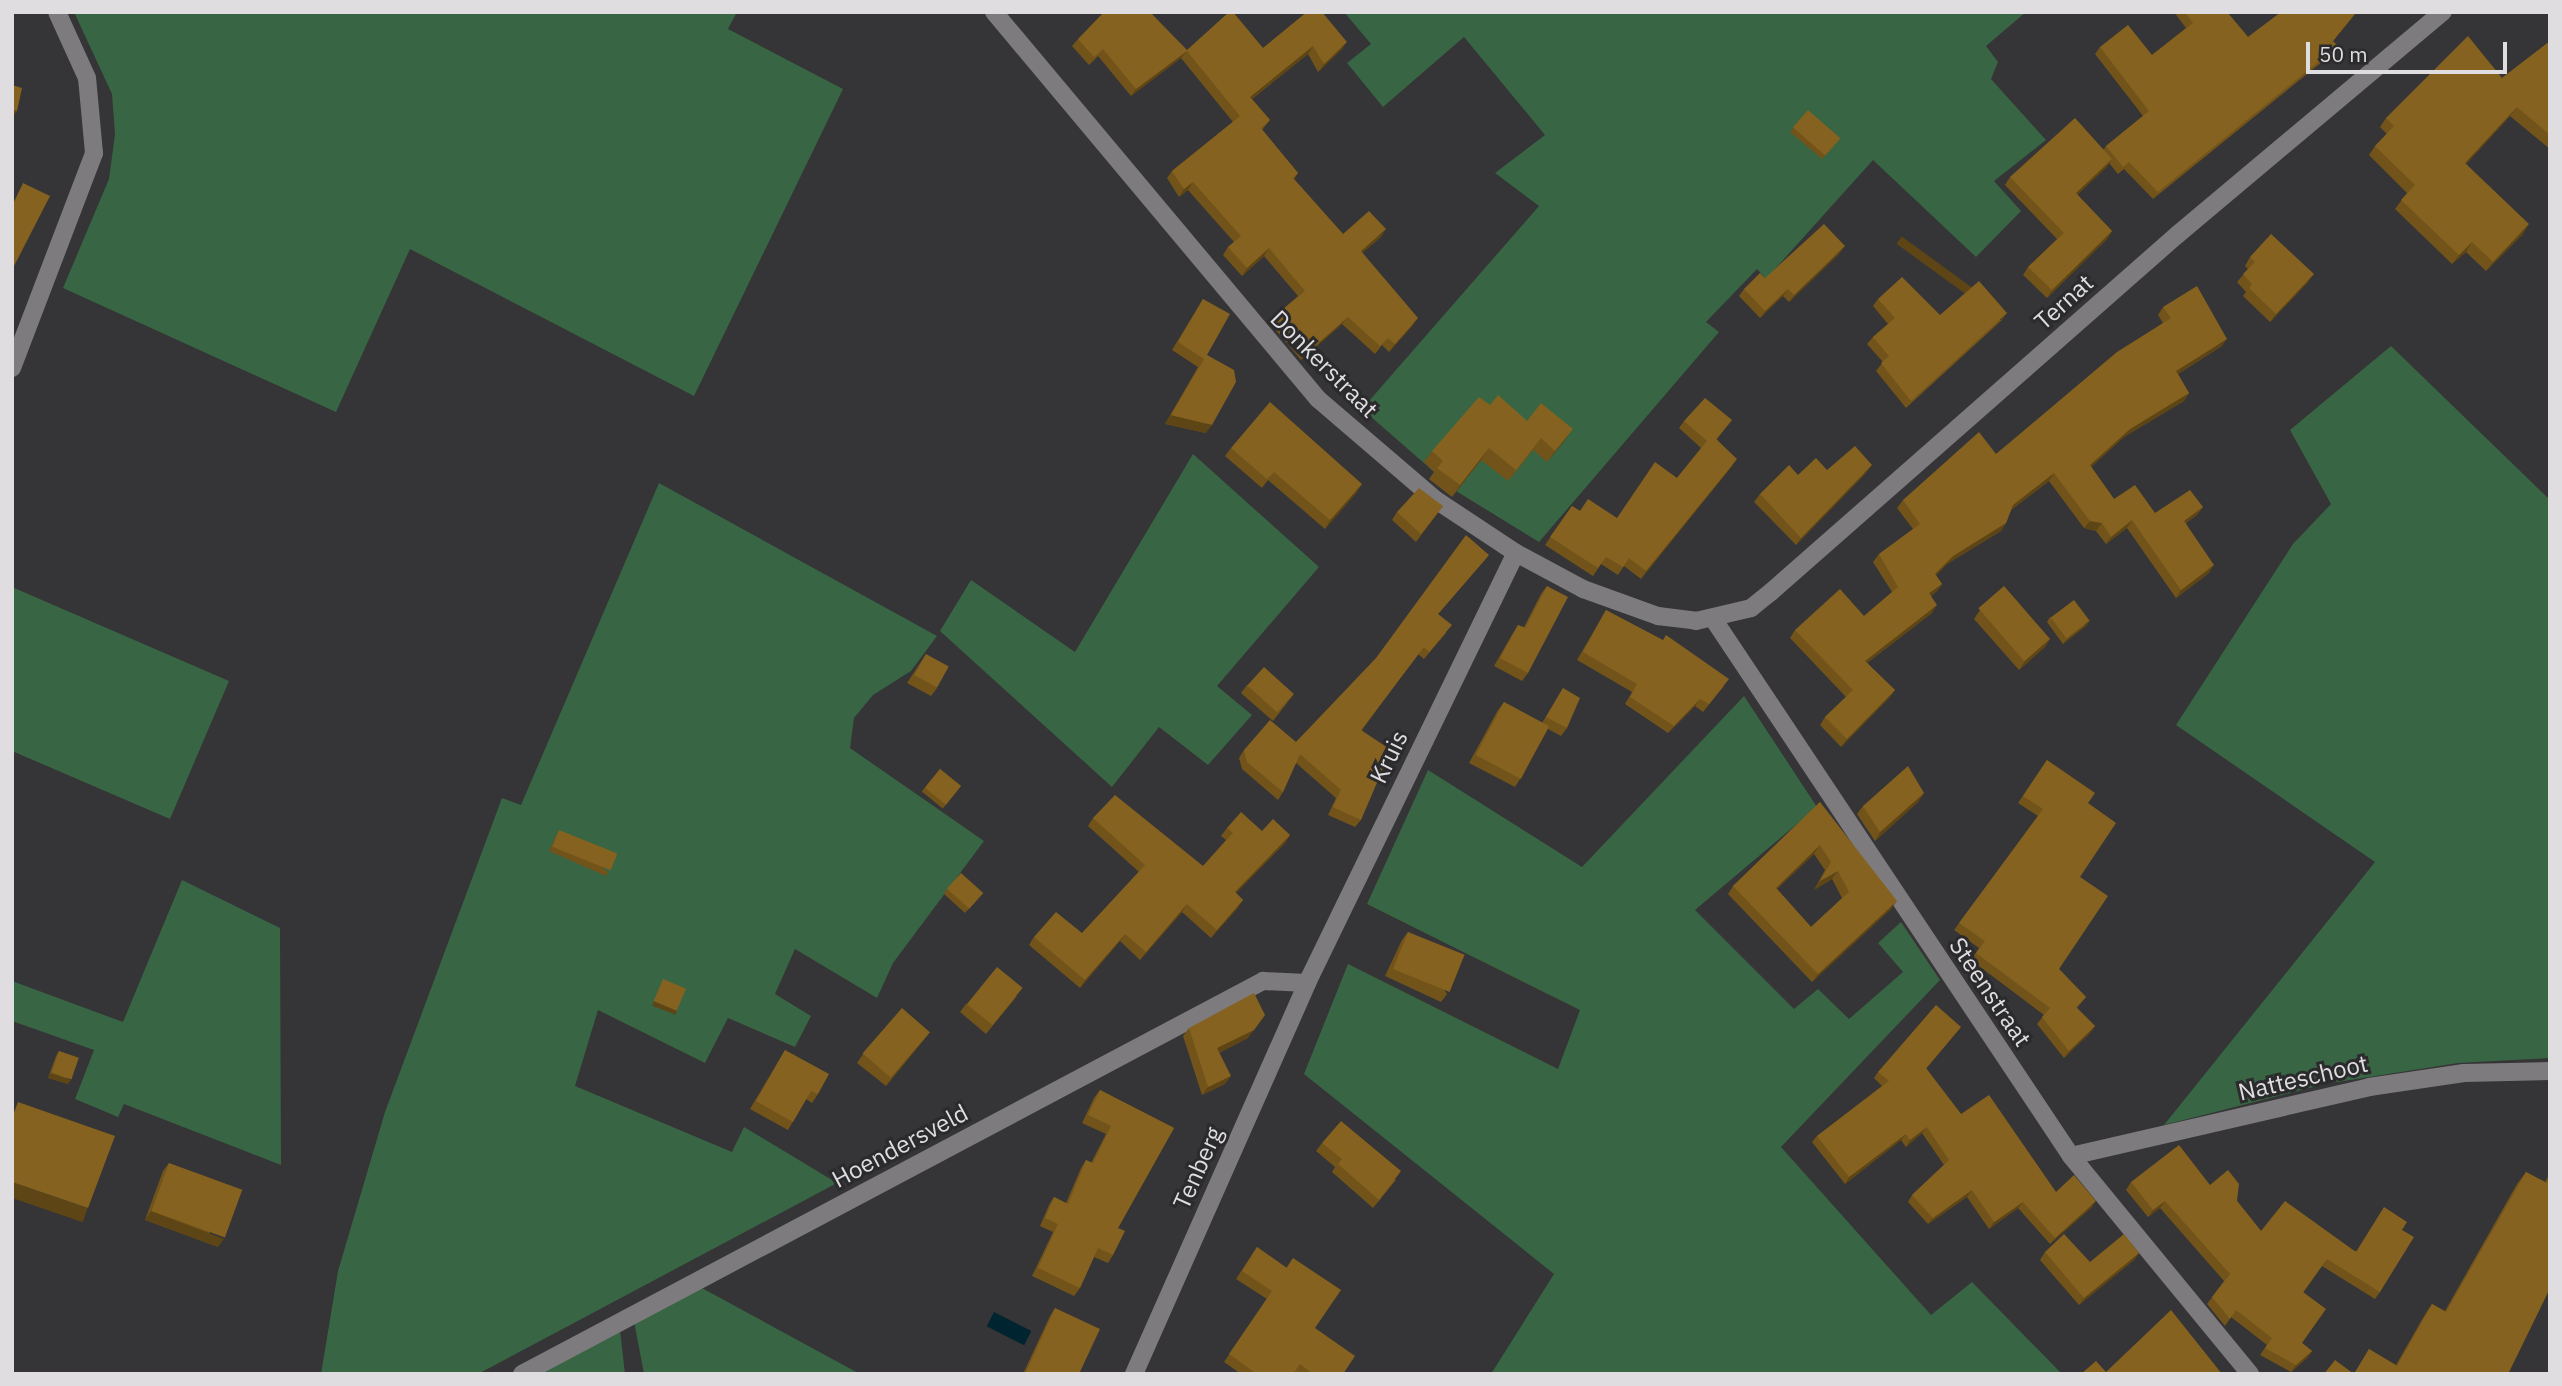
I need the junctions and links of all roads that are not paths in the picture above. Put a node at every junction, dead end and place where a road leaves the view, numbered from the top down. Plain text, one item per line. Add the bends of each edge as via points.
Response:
1 (57, 12) edge
2 (994, 12) edge
3 (2443, 12) edge
4 (12, 368) edge
5 (1516, 553) junction
6 (1714, 620) junction
7 (1307, 983) junction
8 (2550, 1071) edge
9 (2071, 1156) junction
10 (522, 1374) edge
11 (1134, 1374) edge
12 (2250, 1374) edge

1 - 4 street via 87,78 93,153
2 - 5 street, Donkerstraat via 1279,359 1436,500
3 - 6 street, Ternat via 2177,235 1771,592 1751,608
5 - 6 street, Donkerstraat via 1583,589 1658,616
5 - 7 street, Kruis
6 - 9 street, Steenstraat
7 - 10 street, Hoendersveld via 1263,981
7 - 11 street, Tenberg
8 - 9 street, Natteschoot via 2464,1073 2369,1087
9 - 12 street, Steenstraat

